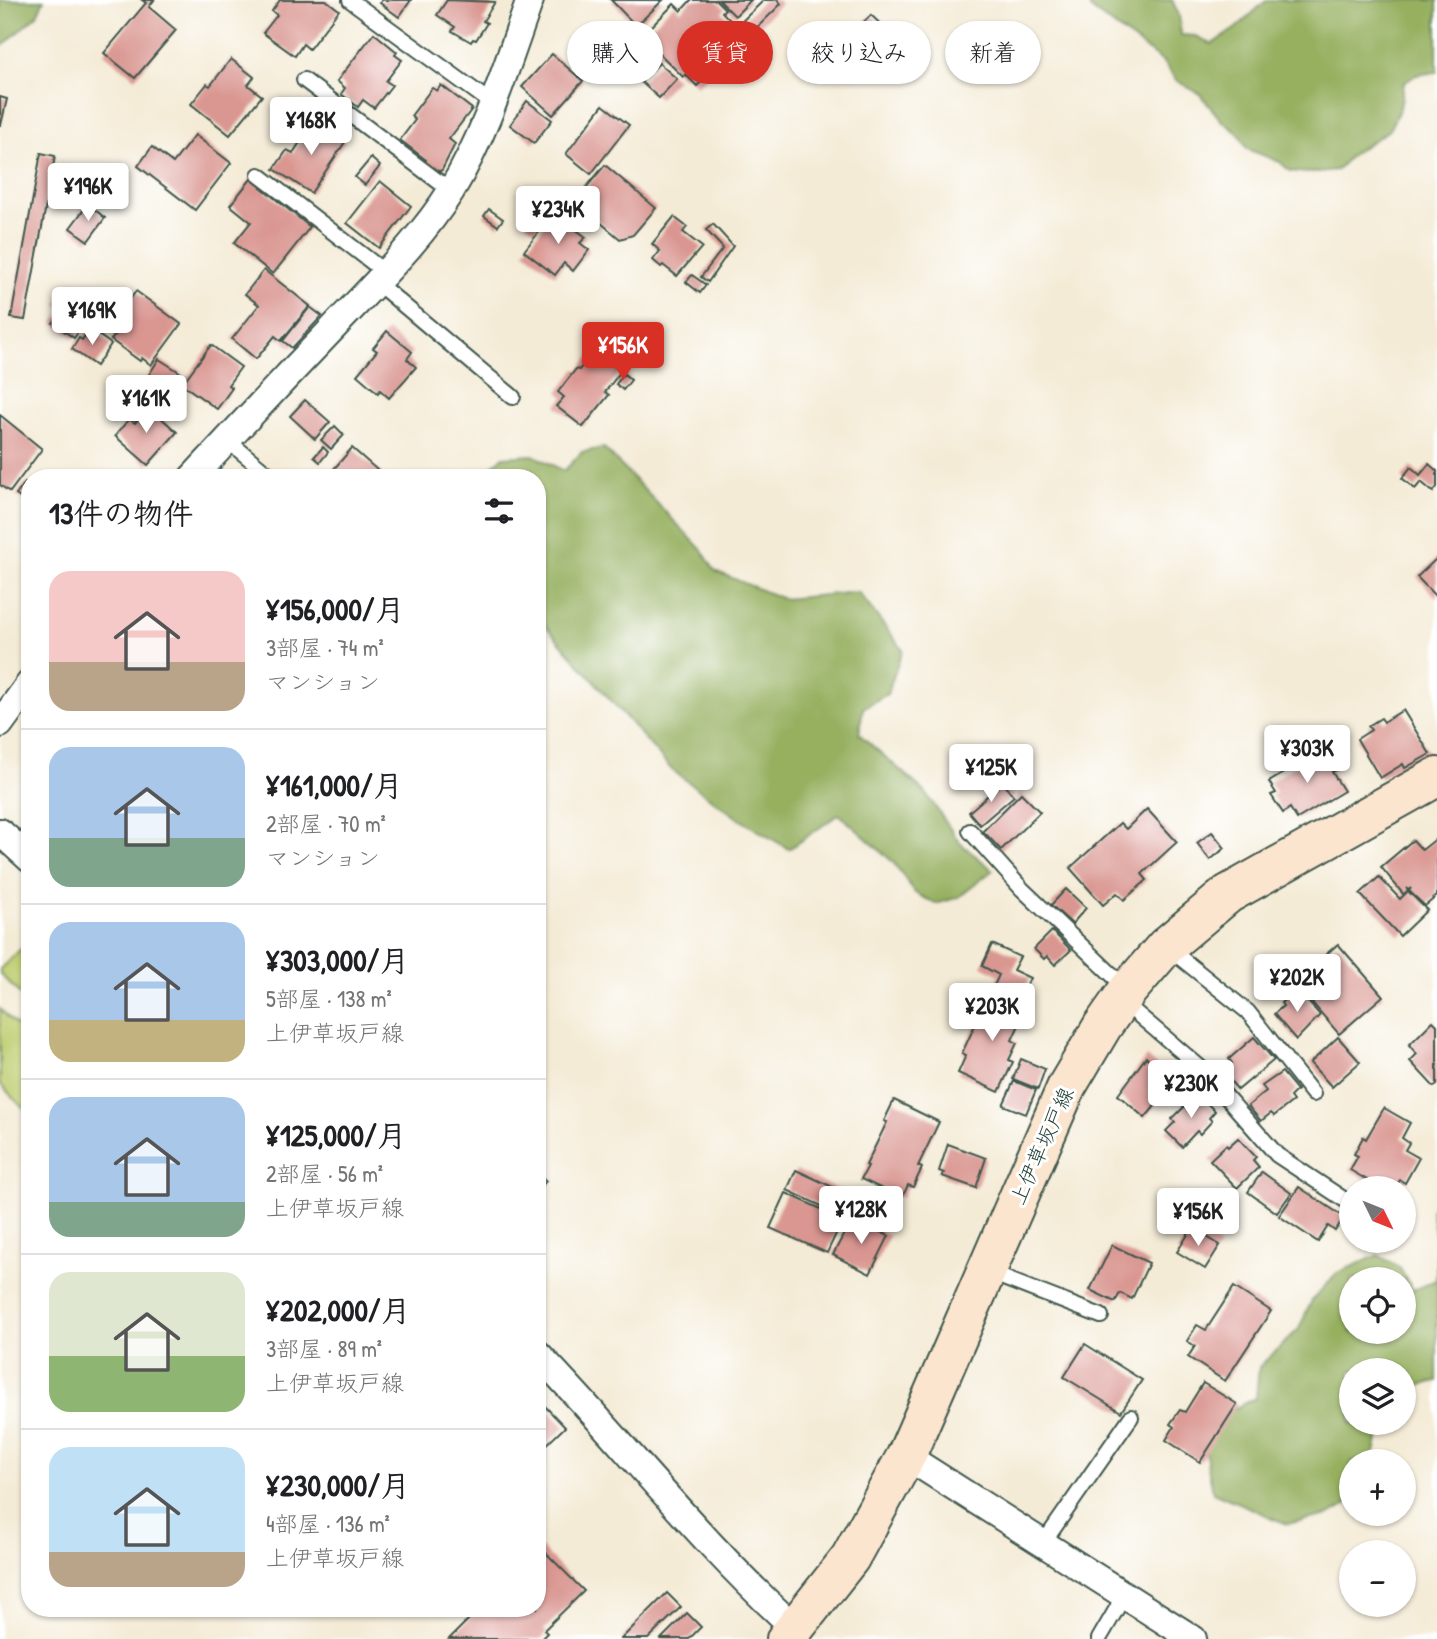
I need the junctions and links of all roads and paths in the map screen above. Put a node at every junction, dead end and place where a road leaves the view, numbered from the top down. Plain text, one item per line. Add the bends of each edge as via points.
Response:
1 (351, 0) edge
2 (530, 0) edge
3 (304, 80) dead end
4 (492, 104) junction
5 (259, 175) dead end
6 (451, 191) junction
7 (381, 278) junction
8 (513, 397) dead end
9 (227, 440) junction
10 (200, 469) edge
11 (262, 469) edge
12 (21, 695) edge
13 (0, 724) edge
14 (1437, 777) edge
15 (970, 831) dead end
16 (0, 832) edge
17 (21, 851) edge
18 (1166, 946) junction
19 (1124, 995) junction
20 (1313, 1094) dead end
21 (1339, 1196) edge
22 (987, 1271) junction
23 (1101, 1316) dead end
24 (546, 1363) edge
25 (1130, 1417) dead end
26 (906, 1455) junction
27 (1044, 1542) junction
28 (1124, 1596) junction
29 (791, 1634) edge
30 (1099, 1639) edge
31 (1193, 1639) edge

1 - 4 lane
2 - 4 street
3 - 6 lane
4 - 6 street
5 - 7 lane
6 - 7 street via 412,246
7 - 8 lane
7 - 9 street
9 - 10 street
9 - 11 lane
12 - 13 street
14 - 18 main road, 上伊草坂戸線 via 1228,894
15 - 19 lane
16 - 17 street
18 - 19 main road, 上伊草坂戸線
18 - 20 lane via 1248,1012
19 - 21 lane via 1202,1069 1277,1155
19 - 22 main road, 上伊草坂戸線 via 1068,1086
22 - 23 lane
22 - 26 main road, 上伊草坂戸線
24 - 29 street
25 - 27 lane
26 - 27 street
26 - 29 main road, 上伊草坂戸線 via 850,1558
27 - 28 street
28 - 30 lane
28 - 31 street

